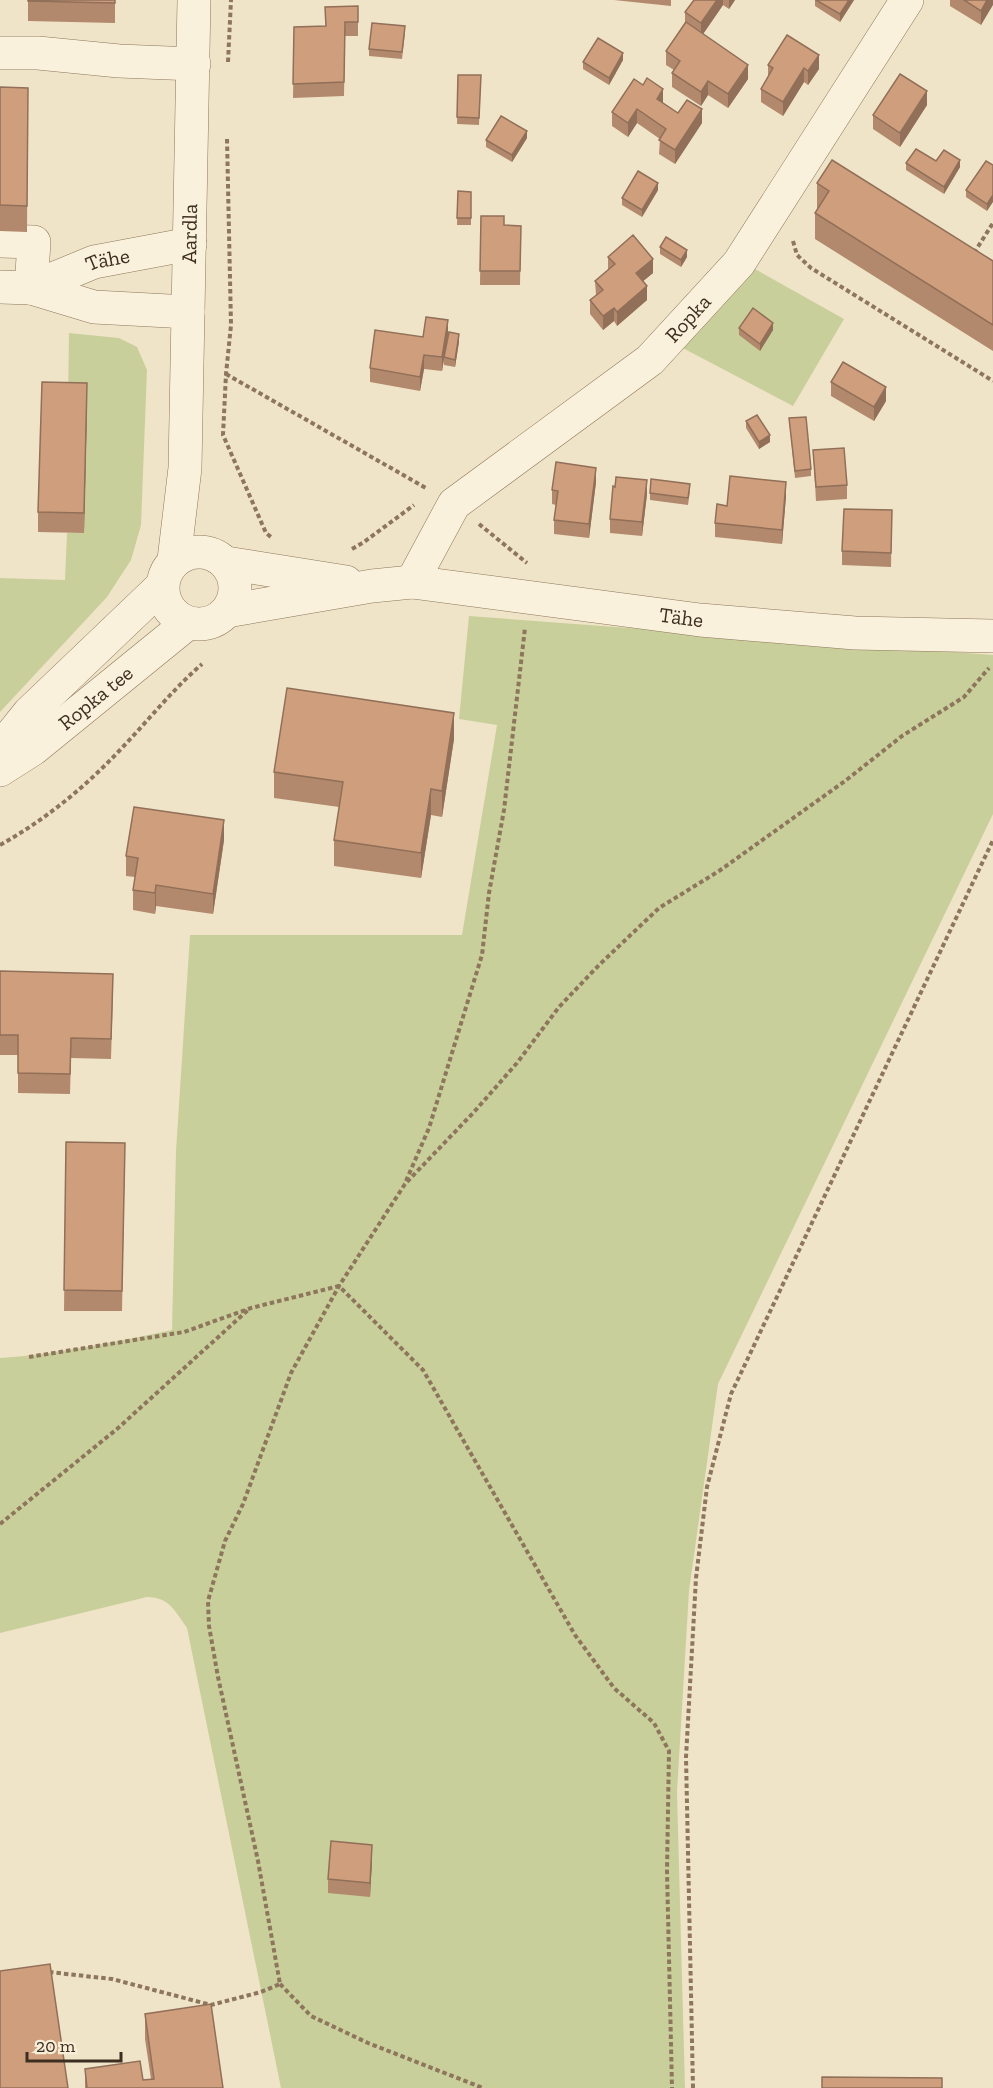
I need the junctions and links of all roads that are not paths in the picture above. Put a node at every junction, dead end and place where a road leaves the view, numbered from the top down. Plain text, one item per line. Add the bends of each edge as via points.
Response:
1 (194, 0) edge
2 (907, 0) edge
3 (0, 53) edge
4 (194, 64) junction
5 (0, 241) edge
6 (190, 244) junction
7 (15, 288) edge
8 (188, 312) junction
9 (185, 468) junction
10 (216, 557) junction
11 (168, 573) junction
12 (412, 582) junction
13 (372, 586) junction
14 (227, 611) junction
15 (188, 623) junction
16 (993, 636) edge
17 (0, 749) edge
18 (0, 770) edge

1 - 4 street, Aardla
2 - 12 street, Ropka via 739,263 650,360 443,498
3 - 4 street
4 - 6 street, Aardla
5 - 7 street via 34,242
6 - 7 street, Tähe via 94,262
6 - 8 street, Aardla
7 - 8 street, Tähe via 94,307
8 - 9 street, Aardla
9 - 10 street, Aardla
9 - 11 street, Aardla
10 - 11 street via 194,551 183,554
10 - 13 street, Tähe
10 - 14 street via 232,572 235,582
11 - 15 street via 163,598 169,609
11 - 17 street, Ropka tee via 29,713
12 - 13 street, Tähe
12 - 16 street, Tähe via 700,620 855,633
13 - 14 street, Tähe
14 - 15 street via 209,623
15 - 18 street, Ropka tee via 33,749

